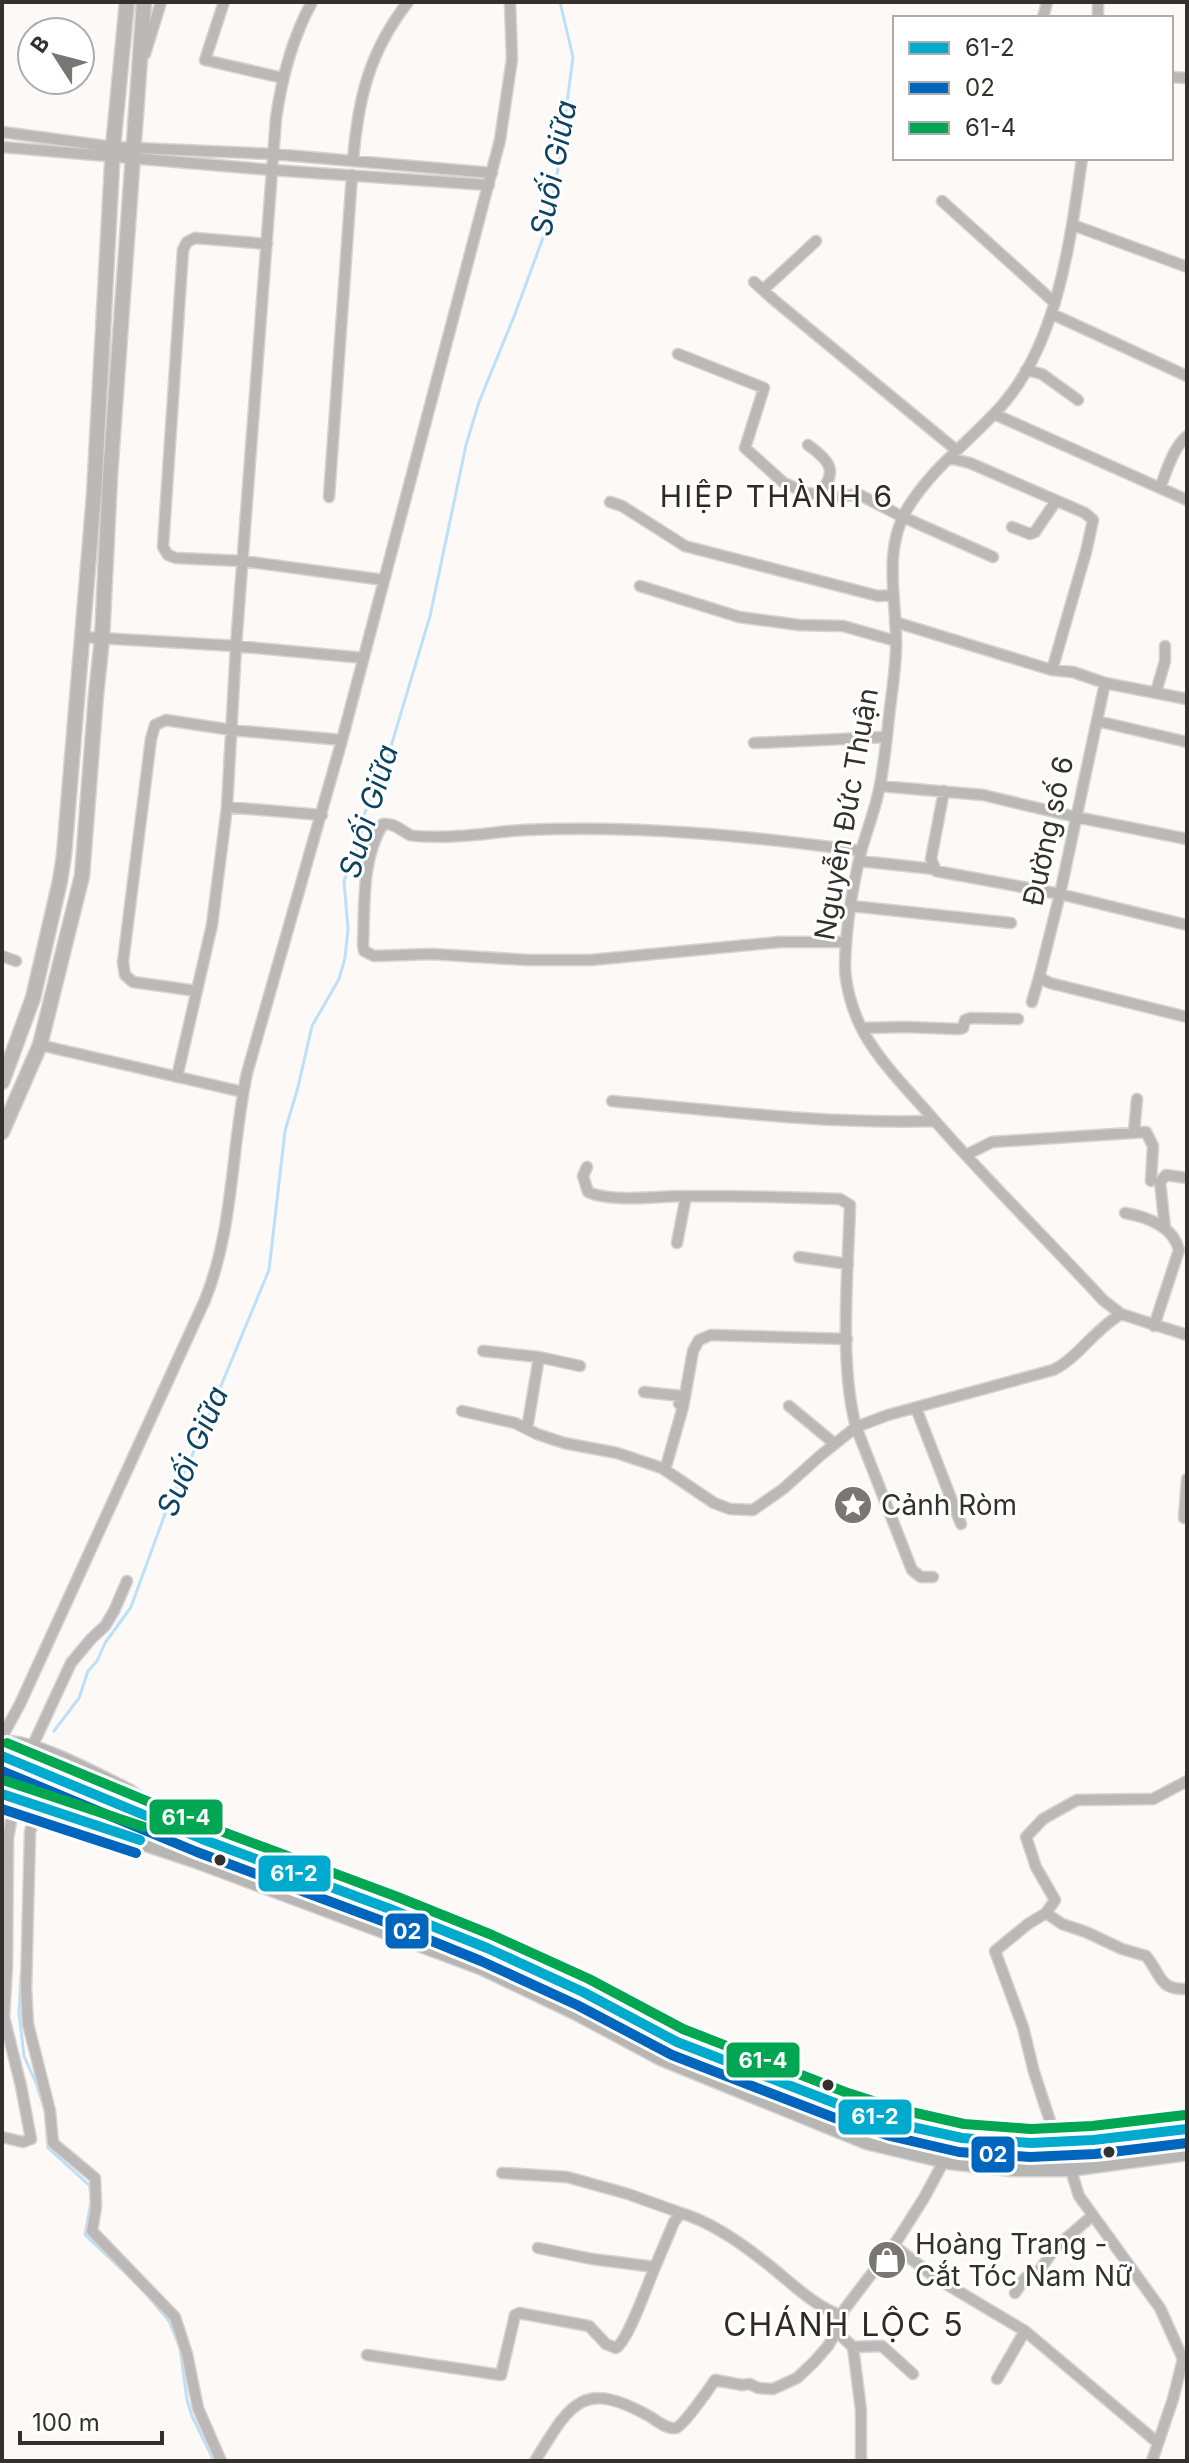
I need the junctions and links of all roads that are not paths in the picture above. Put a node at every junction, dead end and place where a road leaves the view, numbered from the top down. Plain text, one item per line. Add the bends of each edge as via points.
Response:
1 (127, 2) edge
2 (144, 2) edge
3 (161, 2) edge
4 (224, 2) edge
5 (312, 2) edge
6 (408, 2) edge
7 (510, 2) edge
8 (283, 78) junction
9 (137, 79) junction
10 (2, 132) edge
11 (2, 147) edge
12 (114, 152) junction
13 (133, 153) junction
14 (273, 154) junction
15 (1082, 160) edge
16 (353, 161) junction
17 (272, 170) junction
18 (352, 175) junction
19 (490, 179) junction
20 (942, 201) dead end
21 (1073, 225) junction
22 (816, 241) dead end
23 (267, 244) junction
24 (1187, 267) edge
25 (754, 282) dead end
26 (763, 290) junction
27 (1054, 309) junction
28 (678, 354) dead end
29 (1026, 370) junction
30 (1187, 376) edge
31 (1078, 400) dead end
32 (994, 414) junction
33 (1187, 436) edge
34 (808, 445) dead end
35 (952, 454) junction
36 (1160, 488) junction
37 (818, 494) junction
38 (329, 497) dead end
39 (1187, 500) edge
40 (1056, 501) junction
41 (610, 502) dead end
42 (903, 517) junction
43 (1012, 527) dead end
44 (993, 557) dead end
45 (243, 561) junction
46 (384, 580) junction
47 (640, 586) dead end
48 (893, 595) junction
49 (895, 622) junction
50 (82, 637) junction
51 (102, 639) junction
52 (896, 641) junction
53 (236, 646) junction
54 (1165, 646) dead end
55 (364, 658) junction
56 (1052, 670) junction
57 (1105, 683) junction
58 (1156, 692) junction
59 (1187, 699) edge
60 (1097, 721) junction
61 (232, 730) junction
62 (886, 737) junction
63 (342, 740) junction
64 (1187, 742) edge
65 (754, 743) dead end
66 (880, 786) junction
67 (944, 791) junction
68 (227, 807) junction
69 (322, 815) junction
70 (1076, 817) junction
71 (1187, 839) edge
72 (860, 856) junction
73 (934, 869) junction
74 (1060, 894) junction
75 (852, 906) junction
76 (1011, 923) dead end
77 (1187, 925) edge
78 (846, 942) junction
79 (2, 956) edge
80 (16, 961) dead end
81 (1040, 974) junction
82 (197, 991) junction
83 (1032, 1002) dead end
84 (1187, 1017) edge
85 (1018, 1019) dead end
86 (862, 1028) junction
87 (40, 1045) junction
88 (177, 1077) junction
89 (2, 1082) edge
90 (243, 1092) junction
91 (1137, 1099) dead end
92 (612, 1101) dead end
93 (935, 1121) junction
94 (2, 1132) edge
95 (1134, 1132) junction
96 (966, 1155) junction
97 (587, 1167) dead end
98 (1187, 1178) edge
99 (1151, 1181) dead end
100 (686, 1196) junction
101 (1125, 1213) dead end
102 (1165, 1228) junction
103 (677, 1243) dead end
104 (799, 1257) dead end
105 (848, 1264) junction
106 (1121, 1314) junction
107 (1154, 1326) junction
108 (1187, 1335) edge
109 (847, 1339) junction
110 (483, 1351) dead end
111 (539, 1357) junction
112 (580, 1366) dead end
113 (644, 1392) dead end
114 (789, 1406) dead end
115 (916, 1408) junction
116 (462, 1411) dead end
117 (856, 1427) junction
118 (527, 1429) junction
119 (835, 1444) junction
120 (664, 1469) junction
121 (1187, 1479) edge
122 (1184, 1518) dead end
123 (961, 1524) dead end
124 (933, 1577) dead end
125 (127, 1581) dead end
126 (2, 1737) edge
127 (2, 1746) edge
128 (31, 1749) junction
129 (2, 1756) edge
130 (1187, 1781) edge
131 (8, 1801) edge
132 (36, 1811) junction
133 (153, 1819) junction
134 (1046, 1913) junction
135 (1187, 1989) edge
136 (40, 2080) junction
137 (23, 2086) junction
138 (1187, 2129) edge
139 (2, 2137) edge
140 (1063, 2142) junction
141 (1187, 2151) edge
142 (945, 2159) junction
143 (1070, 2167) junction
144 (502, 2173) dead end
145 (681, 2213) junction
146 (1092, 2216) junction
147 (893, 2245) junction
148 (538, 2248) dead end
149 (655, 2267) junction
150 (1015, 2293) dead end
151 (842, 2316) junction
152 (836, 2331) junction
153 (1025, 2331) junction
154 (853, 2347) junction
155 (367, 2355) dead end
156 (1185, 2359) edge
157 (913, 2374) dead end
158 (997, 2379) dead end
159 (1158, 2443) junction
160 (221, 2461) edge
161 (535, 2461) edge
162 (861, 2461) edge
163 (1152, 2461) edge

1 - 12 street
2 - 9 street
3 - 9 street
4 - 8 street via 205,60
5 - 8 street
6 - 16 street via 368,73
7 - 19 street via 509,86
8 - 14 street
9 - 13 street
10 - 12 street
11 - 12 street
12 - 13 street
12 - 50 street
13 - 14 street
13 - 17 street
13 - 51 street
14 - 16 street
14 - 17 street
15 - 21 street, Nguyễn Đức Thuận
16 - 19 street
17 - 18 street
17 - 23 street
18 - 19 street
18 - 38 street
19 - 46 street
20 - 27 street
21 - 24 street
21 - 27 street, Nguyễn Đức Thuận
22 - 26 street
23 - 45 street
23 - 45 street via 195,238 183,250 163,547 176,558
25 - 26 street
26 - 35 street
27 - 29 street, Nguyễn Đức Thuận
27 - 30 street
28 - 37 street via 764,388 746,450 784,483
29 - 31 street via 1042,374
29 - 32 street, Nguyễn Đức Thuận
32 - 35 street, Nguyễn Đức Thuận
32 - 36 street
33 - 36 street
34 - 37 street via 830,469 827,485
35 - 40 street
35 - 42 street, Nguyễn Đức Thuận
36 - 39 street
37 - 42 street via 858,494
40 - 43 street via 1035,532
40 - 56 street via 1093,520
41 - 48 street via 685,546 878,596
42 - 44 street
42 - 48 street, Nguyễn Đức Thuận via 893,553
45 - 46 street
45 - 53 street
46 - 55 street
47 - 52 street via 739,617 843,626
48 - 49 street, Nguyễn Đức Thuận
49 - 52 street, Nguyễn Đức Thuận
49 - 56 street
50 - 51 street
50 - 89 street via 60,881 33,998
51 - 53 street
51 - 87 street via 82,876
52 - 62 street, Nguyễn Đức Thuận
53 - 55 street
53 - 61 street
54 - 58 street
55 - 63 street
56 - 57 street
57 - 58 street
57 - 60 street, Đường số 6
58 - 59 street
60 - 64 street
60 - 70 street, Đường số 6
61 - 63 street
61 - 68 street
61 - 82 street via 166,720 155,725 151,739 125,975 133,982
62 - 65 street
62 - 66 street, Nguyễn Đức Thuận
63 - 69 street
66 - 67 street
66 - 72 street, Nguyễn Đức Thuận
67 - 70 street
67 - 73 street via 931,859
68 - 69 street
68 - 82 street via 212,925
69 - 90 street
70 - 71 street
70 - 74 street, Đường số 6
72 - 73 street
72 - 75 street, Nguyễn Đức Thuận
72 - 78 street via 795,842 660,831 525,830 412,837 386,823 377,836 364,892 363,945 374,956 591,960 767,943
73 - 74 street
74 - 77 street
74 - 81 street, Đường số 6
75 - 76 street
75 - 78 street, Nguyễn Đức Thuận
78 - 86 street, Nguyễn Đức Thuận via 845,968
79 - 80 street
81 - 83 street, Đường số 6
81 - 84 street via 1050,983
82 - 88 street
85 - 86 street via 971,1018 959,1029
86 - 93 street, Nguyễn Đức Thuận
87 - 88 street
87 - 94 street
88 - 90 street
90 - 126 street via 226,1229 211,1287
91 - 95 street
92 - 93 street via 767,1116
93 - 96 street, Nguyễn Đức Thuận
95 - 96 street via 992,1142
95 - 99 street via 1150,1136
96 - 106 street, Nguyễn Đức Thuận
97 - 100 street via 583,1176 588,1192 595,1195
98 - 102 street via 1166,1175 1160,1182
100 - 103 street
100 - 105 street via 847,1201
101 - 102 street
102 - 107 street via 1179,1250
104 - 105 street
105 - 109 street
106 - 107 street, Nguyễn Đức Thuận
106 - 115 street via 1053,1370
107 - 108 street, Nguyễn Đức Thuận
109 - 117 street
109 - 120 street via 711,1335 699,1340
110 - 111 street
111 - 112 street
111 - 118 street
113 - 120 street via 681,1396
114 - 119 street
115 - 117 street
115 - 123 street
116 - 118 street
117 - 119 street
117 - 124 street via 912,1570
118 - 120 street
119 - 120 street via 753,1510 714,1503
121 - 122 street
125 - 128 street via 105,1626 71,1663
127 - 128 highway
128 - 133 highway via 128,1793
129 - 133 highway
130 - 134 street via 1153,1799 1077,1800 1043,1819 1026,1837 1055,1900
131 - 132 highway
131 - 137 street via 4,2017
132 - 136 street via 30,1832 26,1989
132 - 142 highway via 197,1859 483,1966 663,2057 854,2135
133 - 140 highway via 487,1948 677,2042 840,2105 962,2138
134 - 135 street via 1146,1956 1164,1984
134 - 140 street via 995,1951
136 - 137 street
136 - 160 street via 53,2143 95,2178 92,2231 175,2317 198,2408
137 - 139 street via 31,2139
138 - 140 highway
140 - 143 highway
141 - 143 highway
142 - 143 highway
142 - 147 street
143 - 146 street
144 - 145 street via 567,2177
145 - 149 street
145 - 151 street via 718,2230 809,2298
146 - 150 street
146 - 156 street via 1160,2308
147 - 151 street
147 - 153 street via 936,2278
148 - 149 street
149 - 155 street via 624,2343 616,2348 589,2326 519,2313 501,2375
151 - 152 street
152 - 154 street
152 - 161 street via 813,2363 785,2385 758,2388 715,2380 678,2428 602,2396 577,2403
153 - 158 street
153 - 159 street
154 - 157 street via 882,2346
154 - 162 street
156 - 159 street
159 - 163 street

